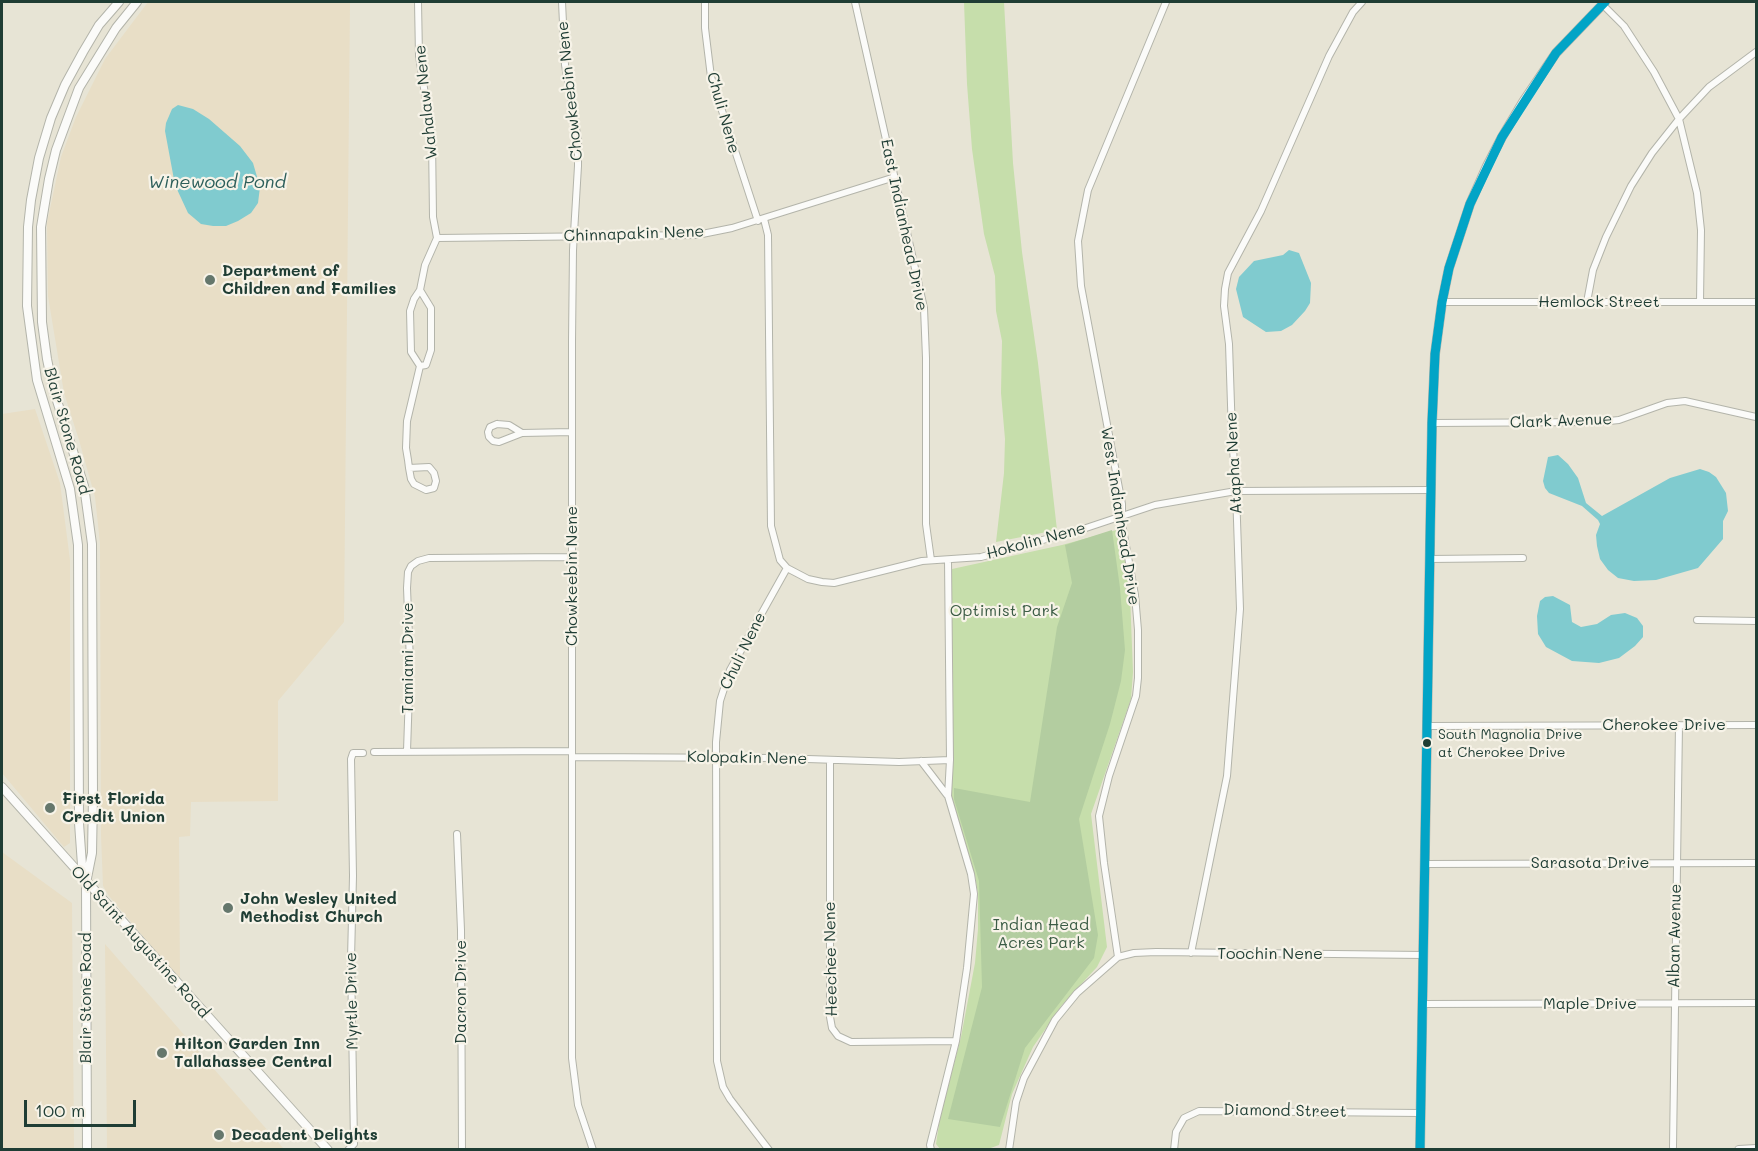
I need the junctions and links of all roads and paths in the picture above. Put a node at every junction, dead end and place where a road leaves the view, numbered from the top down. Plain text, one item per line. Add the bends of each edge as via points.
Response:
1 (119, 2) edge
2 (137, 2) edge
3 (418, 2) edge
4 (562, 2) edge
5 (705, 2) edge
6 (855, 2) edge
7 (1166, 2) edge
8 (1362, 2) edge
9 (1604, 3) edge
10 (1756, 52) edge
11 (67, 81) junction
12 (79, 88) junction
13 (1679, 119) junction
14 (894, 177) junction
15 (31, 200) junction
16 (45, 201) junction
17 (761, 220) junction
18 (574, 236) junction
19 (437, 238) junction
20 (420, 290) junction
21 (1442, 302) junction
22 (1587, 302) junction
23 (1700, 302) junction
24 (1756, 302) edge
25 (43, 325) junction
26 (28, 327) junction
27 (420, 366) junction
28 (1756, 417) edge
29 (1432, 423) junction
30 (572, 432) junction
31 (522, 433) junction
32 (409, 468) junction
33 (84, 486) junction
34 (70, 489) junction
35 (1236, 490) junction
36 (1431, 490) junction
37 (1122, 515) junction
38 (572, 557) junction
39 (1523, 558) dead end
40 (1430, 559) junction
41 (931, 560) junction
42 (948, 560) junction
43 (787, 568) junction
44 (1697, 620) dead end
45 (1756, 621) edge
46 (78, 630) junction
47 (92, 630) junction
48 (1679, 725) junction
49 (1756, 725) edge
50 (1427, 726) junction
51 (79, 733) junction
52 (93, 733) junction
53 (79, 748) junction
54 (93, 749) junction
55 (374, 752) dead end
56 (407, 752) junction
57 (363, 753) dead end
58 (572, 754) junction
59 (716, 758) junction
60 (830, 760) junction
61 (950, 760) junction
62 (921, 761) junction
63 (2, 787) edge
64 (948, 796) junction
65 (457, 834) dead end
66 (1677, 863) junction
67 (1756, 863) edge
68 (1424, 864) junction
69 (86, 883) junction
70 (1191, 953) junction
71 (1423, 955) junction
72 (1118, 957) junction
73 (1756, 1003) edge
74 (1422, 1004) junction
75 (1674, 1004) junction
76 (956, 1041) junction
77 (1420, 1113) junction
78 (87, 1149) edge
79 (328, 1149) edge
80 (348, 1149) edge
81 (462, 1149) edge
82 (593, 1149) edge
83 (769, 1149) edge
84 (931, 1149) edge
85 (1009, 1149) edge
86 (1174, 1149) edge
87 (1420, 1149) edge
88 (1673, 1149) edge
89 (1738, 1149) edge
90 (1756, 1149) edge

1 - 11 main road, Blair Stone Road via 99,26
2 - 12 main road, Blair Stone Road
3 - 19 street, Wahalaw Nene via 419,56 432,140
4 - 18 street, Chowkeebin Nene via 565,65 578,140
5 - 17 street, Chuli Nene via 711,77
6 - 14 street, East Indianhead Drive
7 - 37 street, West Indianhead Drive via 1088,190 1078,242 1081,286
8 - 35 street, Atapha Nene via 1329,56 1261,211 1228,273 1224,306
9 - 13 street via 1654,72
9 - 21 main road via 1556,53 1522,102 1486,166 1449,268
10 - 13 street via 1709,87
11 - 12 main road
11 - 15 main road, Blair Stone Road via 51,118
12 - 16 main road, Blair Stone Road via 56,150
13 - 22 street via 1652,153 1606,237 1593,270
13 - 23 street via 1697,193
14 - 17 street, Chinnapakin Nene
14 - 41 street, East Indianhead Drive via 924,308 926,524
15 - 16 main road
15 - 26 main road, Blair Stone Road via 26,274
16 - 25 main road, Blair Stone Road via 40,263
17 - 18 street, Chinnapakin Nene via 697,235
17 - 43 street, Chuli Nene via 768,235 771,526 780,560
18 - 19 street, Chinnapakin Nene
18 - 30 street, Chowkeebin Nene
19 - 20 street via 425,265
20 - 27 street via 410,312 411,352
20 - 27 street via 431,308 430,357 426,365
21 - 22 street, Hemlock Street
21 - 29 main road
22 - 23 street, Hemlock Street
23 - 24 street, Hemlock Street
25 - 26 main road
25 - 33 main road, Blair Stone Road via 53,388
26 - 34 main road, Blair Stone Road via 36,380
27 - 32 street via 405,435
28 - 29 street, Clark Avenue via 1686,401 1599,422
29 - 36 main road
30 - 31 street
30 - 38 street, Chowkeebin Nene
31 - 31 street via 509,425 497,424 488,432 493,441 499,442
32 - 32 street via 429,467 436,481 434,488 417,488
33 - 34 main road
33 - 47 main road, Blair Stone Road via 92,544
34 - 46 main road, Blair Stone Road via 78,544
35 - 36 street, Hokolin Nene
35 - 37 street, Hokolin Nene
35 - 70 street, Atapha Nene via 1240,609 1229,756
36 - 40 main road
37 - 42 street, Hokolin Nene via 981,557
37 - 72 street, West Indianhead Drive via 1135,595 1138,678 1099,824
38 - 56 street, Tamiami Drive via 429,558 411,566 407,588
38 - 58 street, Chowkeebin Nene
39 - 40 street
40 - 50 main road
41 - 42 street, Hokolin Nene
41 - 43 street, Hokolin Nene via 834,583 808,579
42 - 61 street
43 - 59 street, Chuli Nene via 730,670 717,719
44 - 45 street
46 - 47 main road
46 - 51 main road, Blair Stone Road
47 - 52 main road, Blair Stone Road
48 - 49 street, Cherokee Drive
48 - 50 street, Cherokee Drive
48 - 66 street, Alban Avenue
50 - 68 main road
51 - 52 main road
51 - 53 main road, Blair Stone Road
52 - 54 main road, Blair Stone Road
53 - 54 main road
53 - 69 main road, Blair Stone Road via 80,845
54 - 69 main road, Blair Stone Road via 92,853
55 - 56 street, Kolopakin Nene
56 - 58 street, Kolopakin Nene
57 - 80 street, Myrtle Drive via 353,753 351,759 354,1144
58 - 59 street, Kolopakin Nene
58 - 82 street, Chowkeebin Nene via 572,1058 578,1105
59 - 60 street, Kolopakin Nene
59 - 83 street, Chuli Nene via 717,1061 729,1099
60 - 62 street, Kolopakin Nene
60 - 76 street, Heechee Nene via 832,1028 844,1040 862,1044
61 - 62 street, Kolopakin Nene
61 - 64 street
62 - 64 street
63 - 69 street, Old Saint Augustine Road
64 - 76 street via 974,894
65 - 81 street, Dacron Drive
66 - 67 street, Sarasota Drive
66 - 68 street, Sarasota Drive
66 - 75 street, Alban Avenue
68 - 71 main road
69 - 78 main road, Blair Stone Road
69 - 79 street, Old Saint Augustine Road
70 - 71 street, Toochin Nene
70 - 72 street, Toochin Nene
71 - 74 main road
72 - 85 street via 1077,993 1055,1020 1024,1078
73 - 75 street, Maple Drive
74 - 75 street, Maple Drive
74 - 77 main road
75 - 88 street, Alban Avenue
76 - 84 street
77 - 86 street, Diamond Street via 1199,1111 1184,1118 1176,1132
77 - 87 main road
89 - 90 street

